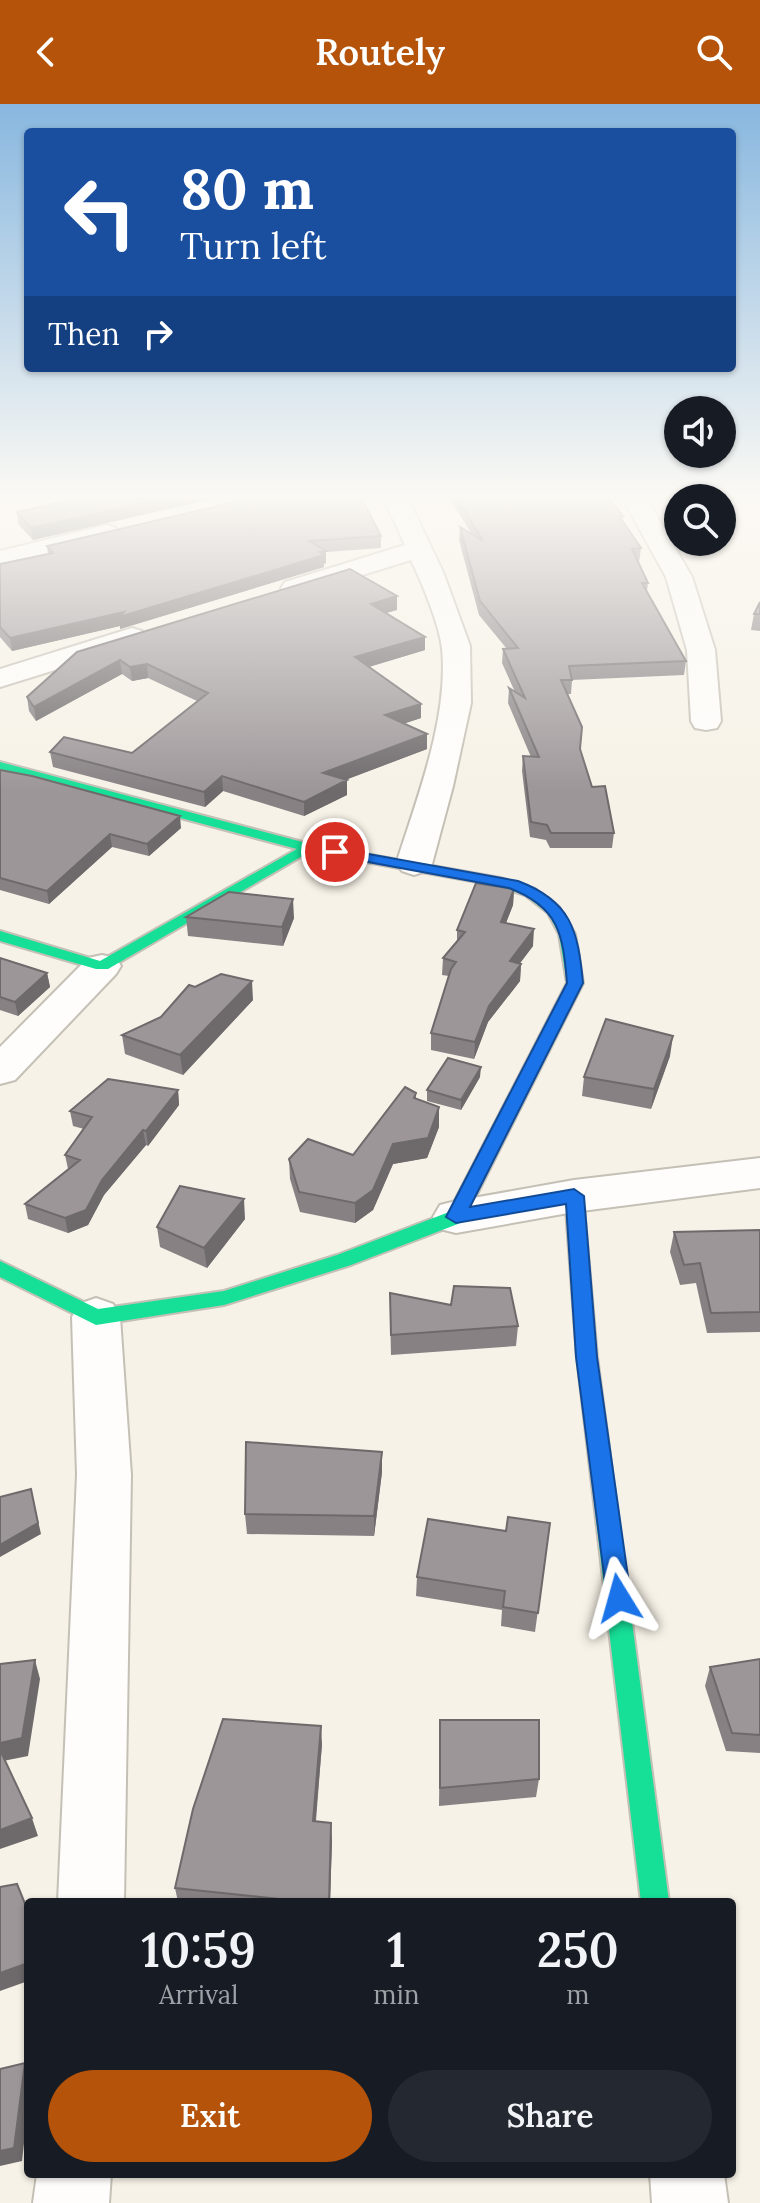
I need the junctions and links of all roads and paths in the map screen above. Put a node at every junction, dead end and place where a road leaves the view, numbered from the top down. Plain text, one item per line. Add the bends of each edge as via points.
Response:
1 (439, 597) edge
2 (685, 597) edge
3 (164, 627) edge
4 (0, 678) edge
5 (706, 721) dead end
6 (0, 766) edge
7 (309, 848) junction
8 (414, 864) junction
9 (0, 936) edge
10 (102, 966) junction
11 (0, 1071) edge
12 (760, 1173) edge
13 (574, 1196) junction
14 (456, 1217) junction
15 (0, 1268) edge
16 (96, 1317) junction
17 (91, 1898) edge
18 (655, 1898) edge
19 (74, 2178) edge
20 (687, 2178) edge
21 (71, 2203) edge
22 (690, 2203) edge

1 - 8 street via 456,646 456,703
2 - 5 street via 701,650
3 - 4 street
6 - 7 street
7 - 8 street
7 - 10 street
8 - 14 street via 536,893 553,906 572,953 575,983
9 - 10 street
10 - 11 street
12 - 13 street
13 - 14 street
13 - 18 street via 587,1357
14 - 16 street via 224,1298
15 - 16 street
16 - 17 street via 104,1475
19 - 21 street
20 - 22 street

